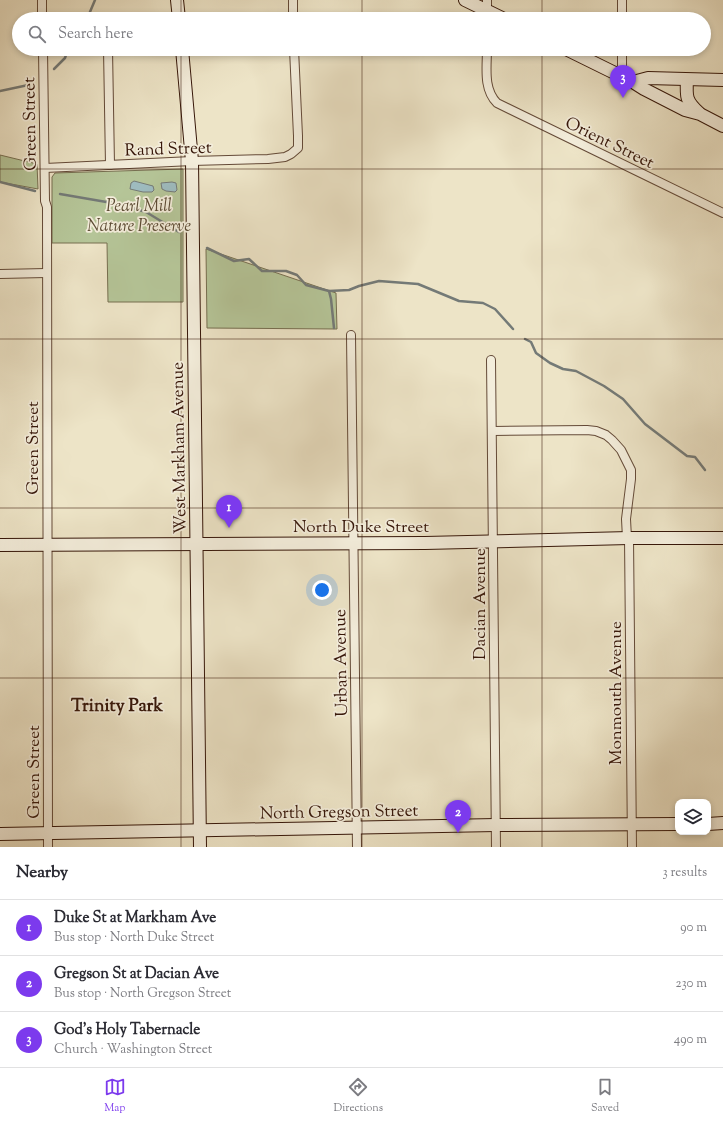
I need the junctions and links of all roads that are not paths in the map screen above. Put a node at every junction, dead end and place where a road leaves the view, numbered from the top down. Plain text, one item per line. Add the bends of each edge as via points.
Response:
1 (42, 0) edge
2 (177, 0) edge
3 (292, 0) edge
4 (465, 0) edge
5 (622, 0) edge
6 (487, 10) edge
7 (42, 12) edge
8 (178, 12) edge
9 (293, 12) edge
10 (622, 12) edge
11 (43, 56) edge
12 (108, 56) edge
13 (183, 56) edge
14 (294, 56) edge
15 (487, 56) edge
16 (581, 56) edge
17 (622, 56) edge
18 (622, 76) junction
19 (687, 80) junction
20 (723, 80) edge
21 (633, 82) junction
22 (700, 114) junction
23 (723, 126) edge
24 (192, 161) junction
25 (110, 165) junction
26 (45, 168) junction
27 (723, 214) edge
28 (46, 273) junction
29 (0, 274) edge
30 (351, 335) dead end
31 (491, 360) dead end
32 (493, 431) junction
33 (628, 538) junction
34 (723, 538) edge
35 (353, 542) junction
36 (494, 542) junction
37 (0, 545) edge
38 (48, 545) junction
39 (196, 545) junction
40 (723, 823) edge
41 (631, 824) junction
42 (675, 824) edge
43 (711, 824) edge
44 (496, 825) junction
45 (357, 828) junction
46 (200, 830) junction
47 (48, 833) junction
48 (0, 834) edge
49 (48, 847) edge
50 (200, 847) edge
51 (357, 847) edge
52 (496, 847) edge
53 (632, 847) edge

1 - 7 street
2 - 8 main road
3 - 9 street
4 - 6 main road
5 - 10 street
11 - 26 street, Green Street
12 - 25 street
13 - 24 main road, West Markham Avenue
14 - 24 street, Rand Street via 298,148 285,157 268,160
15 - 27 street, Orient Street via 489,91 497,103
16 - 18 main road
17 - 18 street
18 - 21 main road
19 - 20 main road
19 - 21 main road via 648,78
19 - 22 main road via 688,102
21 - 22 main road via 685,110
22 - 23 main road
24 - 25 street, Rand Street
24 - 39 main road, West Markham Avenue
25 - 26 street, Rand Street
26 - 28 street, Green Street
28 - 29 street
28 - 38 street, Green Street
30 - 35 street, Urban Avenue
31 - 32 street, Dacian Avenue
32 - 33 street, Monmouth Avenue via 587,430 596,431 610,438 621,450 631,470 626,519
32 - 36 street, Dacian Avenue
33 - 34 main road, North Duke Street
33 - 36 main road, North Duke Street
33 - 41 street, Monmouth Avenue
35 - 36 main road, North Duke Street
35 - 39 main road, North Duke Street
35 - 45 street, Urban Avenue
36 - 44 street, Dacian Avenue
37 - 38 main road, North Duke Street
38 - 39 main road, North Duke Street
38 - 47 street, Green Street
39 - 46 main road, West Markham Avenue
40 - 43 main road
41 - 42 main road, North Gregson Street
41 - 44 main road, North Gregson Street
41 - 53 street, Monmouth Avenue
44 - 45 main road, North Gregson Street
44 - 52 street, Dacian Avenue
45 - 46 main road, North Gregson Street
45 - 51 street, Urban Avenue
46 - 47 main road, North Gregson Street
46 - 50 main road, West Markham Avenue
47 - 48 main road, North Gregson Street
47 - 49 street, Green Street

